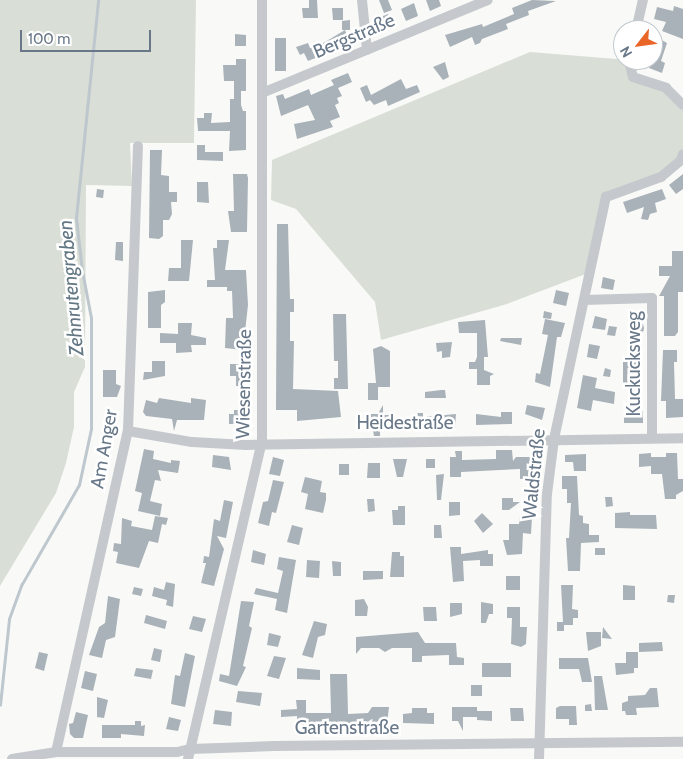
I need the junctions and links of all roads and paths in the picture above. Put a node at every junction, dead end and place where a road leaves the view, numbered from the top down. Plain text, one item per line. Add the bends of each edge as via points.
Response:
1 (262, 0) edge
2 (362, 0) edge
3 (459, 0) edge
4 (488, 0) edge
5 (643, 0) edge
6 (459, 12) junction
7 (638, 20) edge
8 (367, 50) junction
9 (631, 70) edge
10 (262, 93) junction
11 (683, 106) edge
12 (138, 146) dead end
13 (683, 154) edge
14 (584, 300) junction
15 (128, 431) junction
16 (652, 438) junction
17 (683, 438) edge
18 (554, 439) junction
19 (262, 442) junction
20 (539, 742) junction
21 (683, 742) edge
22 (56, 752) junction
23 (189, 754) edge
24 (12, 759) edge
25 (539, 759) edge

1 - 10 street, Wiesenstraße
2 - 8 street
3 - 6 street
4 - 6 street, Bergstraße
5 - 7 street
6 - 8 street, Bergstraße
8 - 10 street, Bergstraße
9 - 11 street via 633,77 666,88
10 - 19 street, Wiesenstraße
12 - 15 street, Am Anger
13 - 14 street, Waldstraße via 681,160 661,177 606,197
14 - 16 street, Kuckucksweg via 652,298
14 - 18 street, Waldstraße
15 - 19 street, Heidestraße via 192,442
15 - 22 street, Am Anger
16 - 17 street, Heidestraße
16 - 18 street, Heidestraße
18 - 19 street, Heidestraße
18 - 20 street, Waldstraße via 547,494
19 - 23 street, Wiesenstraße
20 - 21 street, Gartenstraße
20 - 23 street, Gartenstraße
20 - 25 street, Waldstraße
22 - 23 street, Gartenstraße
22 - 24 street, Gartenstraße

